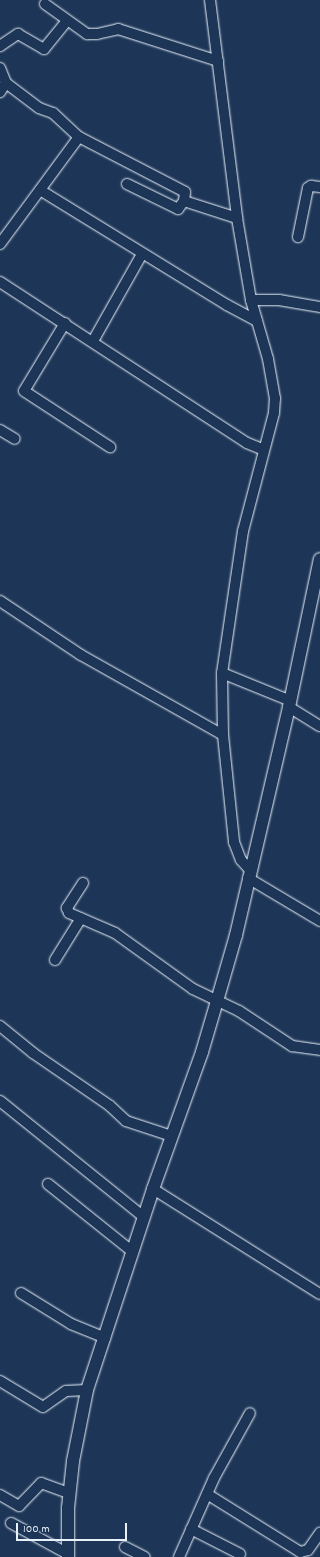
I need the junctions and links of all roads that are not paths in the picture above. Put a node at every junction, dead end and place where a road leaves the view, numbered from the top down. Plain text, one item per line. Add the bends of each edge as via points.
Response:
1 (210, 0) edge
2 (45, 4) dead end
3 (67, 21) junction
4 (0, 46) edge
5 (218, 61) junction
6 (0, 68) edge
7 (6, 83) junction
8 (0, 92) edge
9 (79, 137) junction
10 (127, 184) dead end
11 (320, 187) edge
12 (40, 190) junction
13 (184, 201) junction
14 (237, 218) junction
15 (298, 237) dead end
16 (0, 244) edge
17 (142, 254) junction
18 (0, 282) edge
19 (251, 300) junction
20 (320, 307) edge
21 (257, 321) junction
22 (65, 323) junction
23 (93, 342) junction
24 (0, 430) edge
25 (15, 439) dead end
26 (110, 447) dead end
27 (264, 450) junction
28 (320, 559) edge
29 (0, 601) edge
30 (222, 673) junction
31 (290, 704) junction
32 (320, 726) edge
33 (223, 735) junction
34 (249, 874) junction
35 (83, 883) dead end
36 (81, 918) junction
37 (320, 921) edge
38 (55, 960) dead end
39 (217, 1001) junction
40 (0, 1026) edge
41 (320, 1050) edge
42 (0, 1101) edge
43 (172, 1136) junction
44 (48, 1184) dead end
45 (153, 1189) junction
46 (144, 1217) junction
47 (133, 1252) junction
48 (21, 1293) dead end
49 (320, 1294) edge
50 (105, 1338) junction
51 (0, 1381) edge
52 (87, 1390) junction
53 (250, 1413) dead end
54 (69, 1493) junction
55 (207, 1494) junction
56 (0, 1495) edge
57 (11, 1523) dead end
58 (191, 1529) junction
59 (320, 1533) edge
60 (125, 1546) dead end
61 (292, 1553) edge
62 (240, 1554) dead end
63 (68, 1556) edge
64 (145, 1557) edge
65 (179, 1557) edge

1 - 5 street
2 - 3 street
3 - 4 street via 44,49 18,34
3 - 5 street via 86,34 118,29
5 - 14 street
6 - 7 street
7 - 8 street
7 - 9 street via 39,108 53,113
9 - 12 street
9 - 13 street via 184,192
10 - 13 street via 178,209
11 - 15 street via 308,188
12 - 16 street
12 - 17 street
13 - 14 street
14 - 19 street
17 - 21 street
17 - 23 street
18 - 22 street
19 - 20 street via 279,300
19 - 21 street
21 - 27 street via 270,367 275,398 274,413
22 - 23 street
22 - 26 street via 24,391
23 - 27 street via 247,443
24 - 25 street
27 - 30 street via 243,531
28 - 31 main road
29 - 33 street via 82,655 172,709
30 - 31 street
30 - 33 street
31 - 32 street
31 - 34 main road
33 - 34 street via 234,842
34 - 37 street
34 - 39 main road
35 - 36 street via 67,911
36 - 38 street
36 - 39 street via 115,933 193,989
39 - 41 street via 239,1011 292,1046
39 - 43 main road
40 - 43 street via 33,1053 110,1106 126,1121
42 - 46 street
43 - 45 main road
44 - 47 street
45 - 46 main road
45 - 49 street
46 - 47 main road
47 - 50 main road
48 - 50 street via 71,1324
50 - 52 main road
51 - 52 street via 43,1407 66,1391
52 - 54 main road
53 - 55 street
54 - 56 street via 40,1483 19,1506
54 - 63 main road
55 - 58 street
55 - 61 street
57 - 63 street
58 - 62 street
58 - 65 street
59 - 61 street via 305,1552
60 - 64 street

